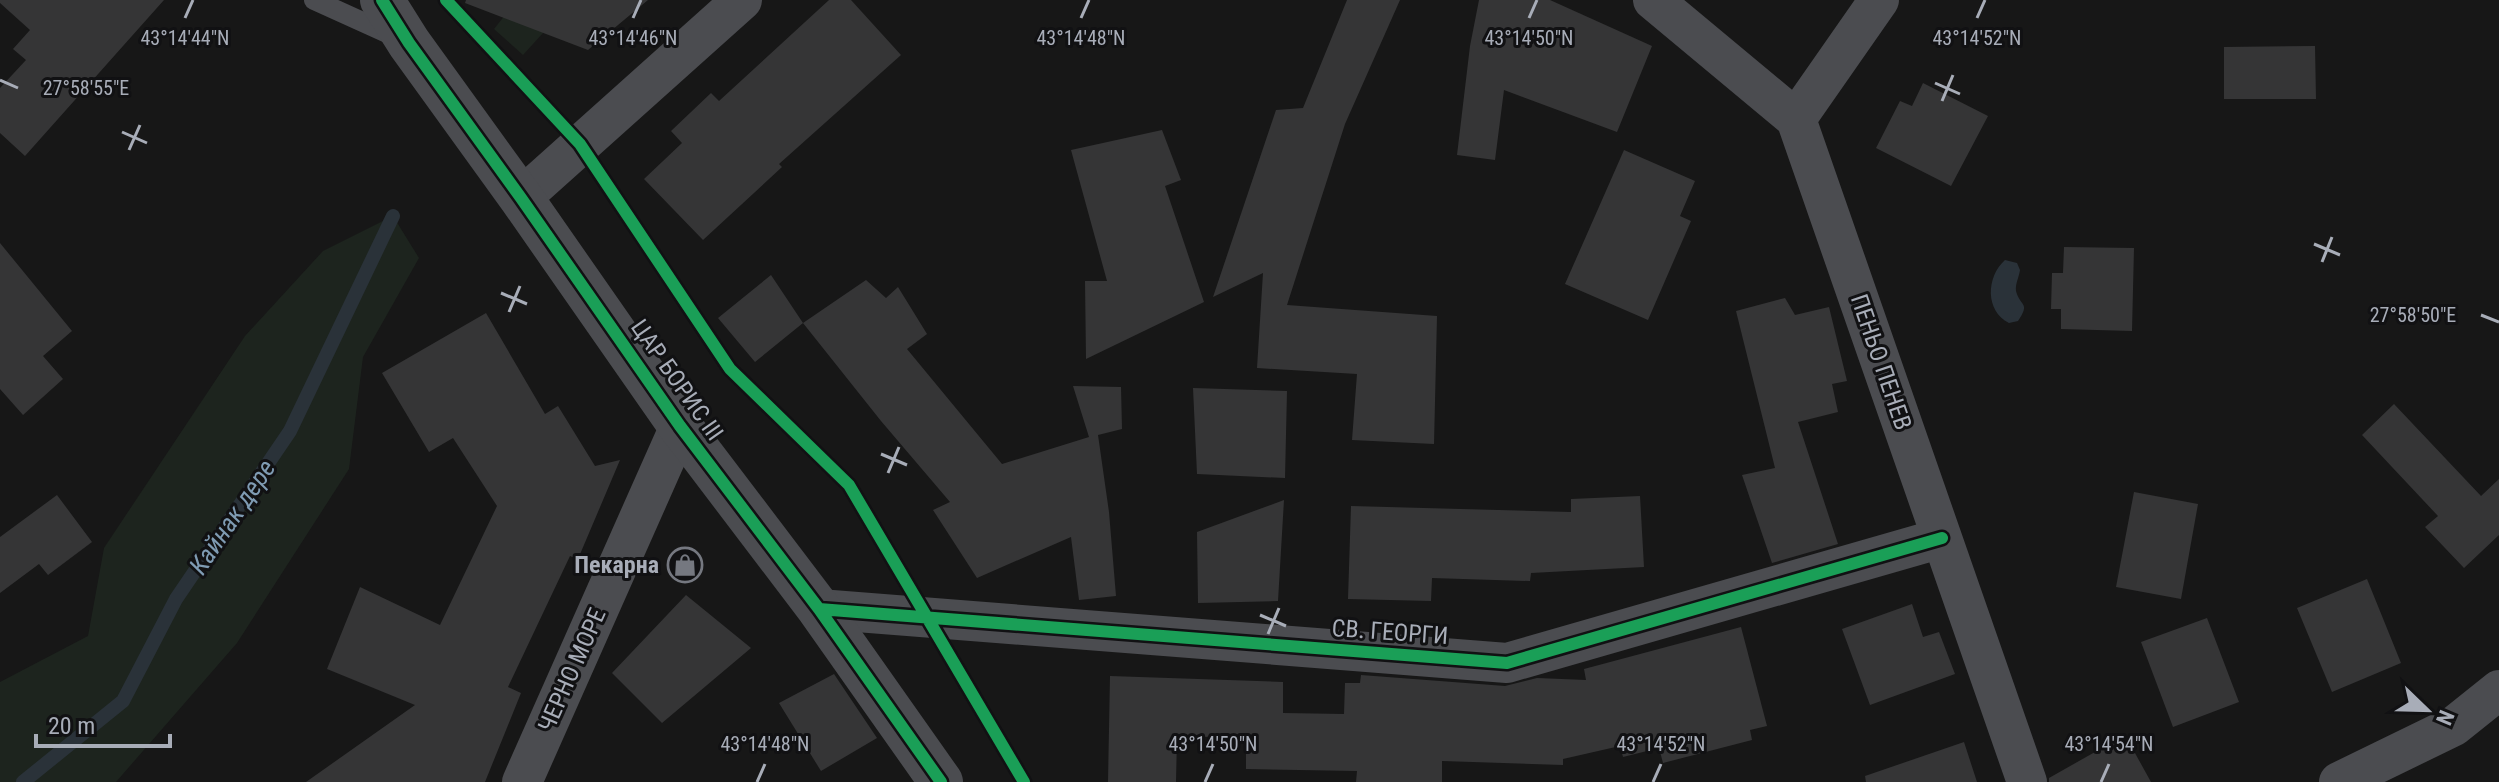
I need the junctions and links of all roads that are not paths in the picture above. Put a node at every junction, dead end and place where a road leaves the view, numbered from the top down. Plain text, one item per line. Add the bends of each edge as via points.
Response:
1 (314, 0) edge
2 (382, 0) edge
3 (742, 0) edge
4 (1653, 0) edge
5 (1879, 0) edge
6 (409, 43) junction
7 (1796, 119) junction
8 (521, 198) junction
9 (680, 426) junction
10 (1942, 538) junction
11 (819, 609) junction
12 (2499, 690) edge
13 (522, 782) edge
14 (941, 782) edge
15 (2027, 782) edge
16 (2339, 782) edge

1 - 6 lane
2 - 6 street, ЦАР БОРИС III
3 - 8 street
4 - 7 street
5 - 7 street
6 - 8 street, ЦАР БОРИС III
7 - 10 street, ПЕНЬО ПЕНЕВ
8 - 9 street, ЦАР БОРИС III
9 - 11 street, ЦАР БОРИС III
9 - 13 street, ЧЕРНО МОРЕ
10 - 11 street, СВ. ГЕОРГИ via 1507,663
10 - 15 street, ПЕНЬО ПЕНЕВ
11 - 14 street, ЦАР БОРИС III
12 - 16 street via 2454,726

